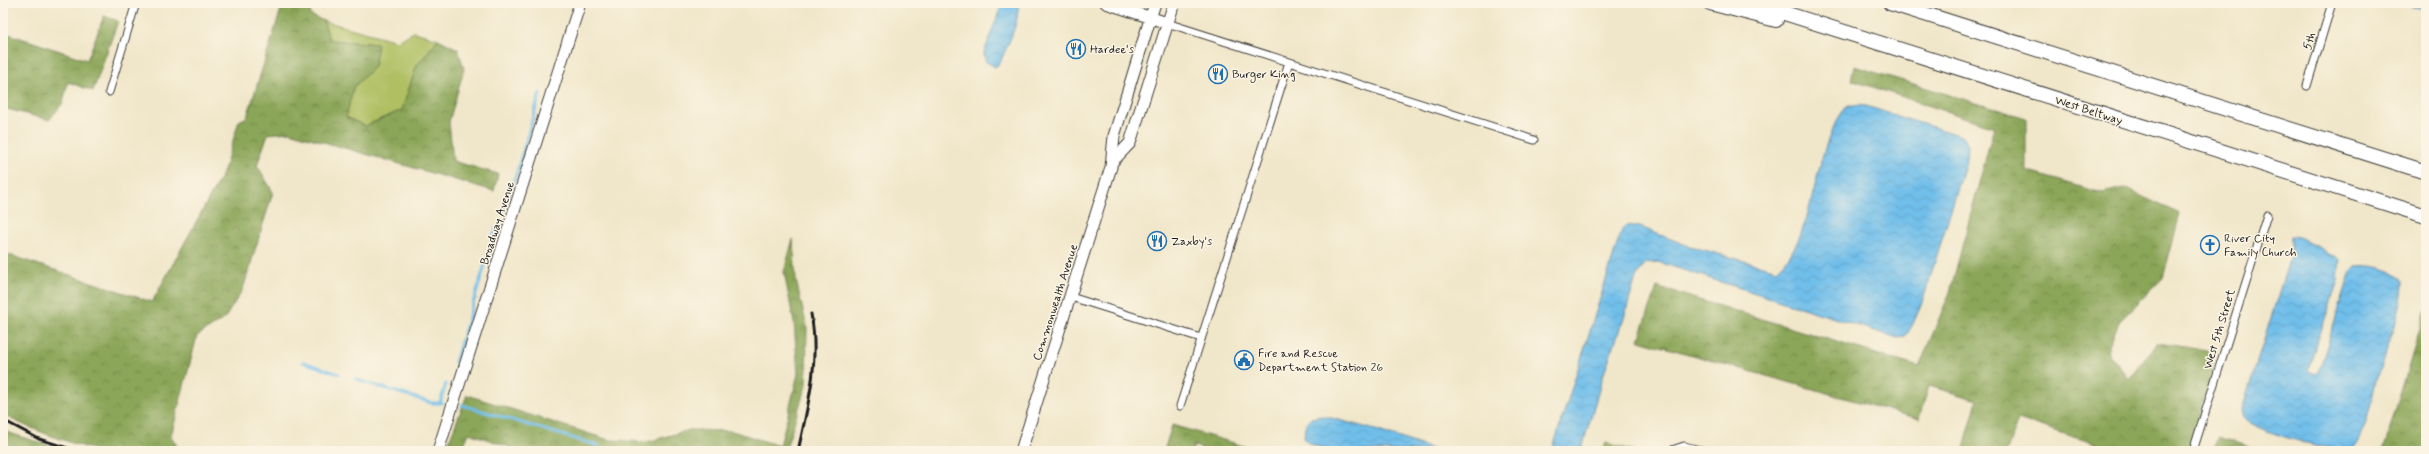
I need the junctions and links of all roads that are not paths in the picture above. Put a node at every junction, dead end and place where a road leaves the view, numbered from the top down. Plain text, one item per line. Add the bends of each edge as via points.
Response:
1 (136, 3) edge
2 (580, 3) edge
3 (1106, 3) edge
4 (1155, 3) edge
5 (1174, 3) edge
6 (1710, 3) edge
7 (1753, 3) edge
8 (1890, 3) edge
9 (2332, 3) edge
10 (1151, 17) junction
11 (1168, 23) junction
12 (1894, 48) junction
13 (1289, 62) junction
14 (2306, 86) dead end
15 (108, 92) dead end
16 (1534, 140) dead end
17 (1112, 161) junction
18 (2426, 172) edge
19 (2267, 214) dead end
20 (2426, 216) edge
21 (1071, 297) junction
22 (1201, 338) junction
23 (1180, 406) dead end
24 (1672, 449) edge
25 (438, 451) edge
26 (1021, 451) edge
27 (1704, 451) edge
28 (2193, 451) edge

1 - 15 street
2 - 25 main road, Broadway Avenue
3 - 10 main road
4 - 10 main road, Commonwealth Avenue
5 - 11 main road, Commonwealth Avenue
6 - 12 highway via 1848,41
7 - 12 highway, West Beltway
8 - 18 highway
9 - 14 street, 5th
10 - 11 main road
10 - 17 main road, Commonwealth Avenue via 1114,136
11 - 13 street
11 - 17 main road, Commonwealth Avenue via 1130,143
12 - 20 highway, West Beltway
13 - 16 street
13 - 22 street
17 - 21 main road, Commonwealth Avenue
19 - 28 street, West 5th Street
21 - 22 street
21 - 26 main road, Commonwealth Avenue
22 - 23 street
24 - 27 street via 1684,446

